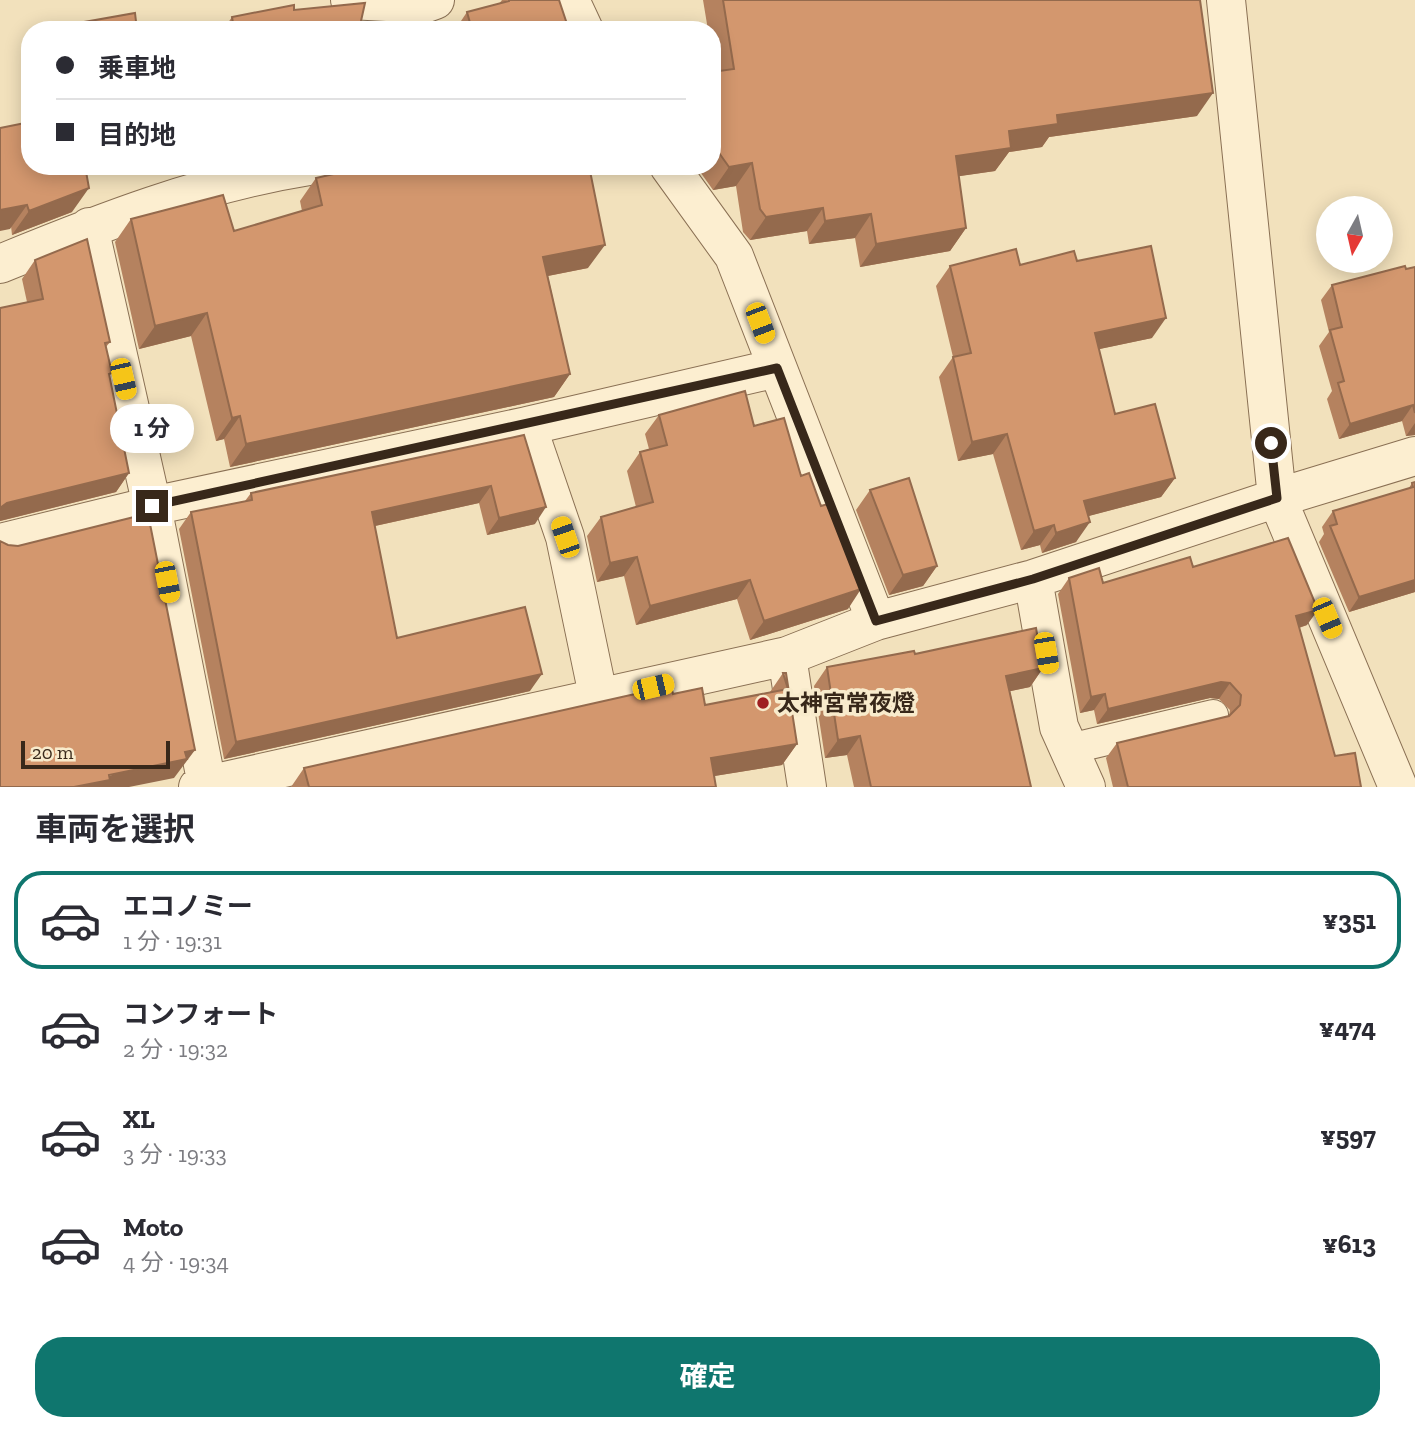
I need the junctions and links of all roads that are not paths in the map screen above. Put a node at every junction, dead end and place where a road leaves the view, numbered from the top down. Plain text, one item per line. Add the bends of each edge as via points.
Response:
1 (350, 0) edge
2 (570, 0) edge
3 (1226, 0) edge
4 (421, 11) edge
5 (580, 21) edge
6 (240, 175) edge
7 (676, 175) edge
8 (89, 227) junction
9 (0, 264) edge
10 (777, 368) junction
11 (527, 426) junction
12 (1415, 456) edge
13 (1277, 498) junction
14 (152, 506) junction
15 (0, 543) edge
16 (1033, 579) junction
17 (876, 621) junction
18 (787, 656) junction
19 (599, 700) junction
20 (1213, 715) dead end
21 (1069, 750) junction
22 (202, 786) edge
23 (807, 787) edge
24 (1086, 787) edge
25 (1398, 787) edge

1 - 4 street
2 - 5 street
3 - 13 street
6 - 8 street
7 - 10 street via 734,256
8 - 9 street
8 - 14 street
10 - 11 street
10 - 17 street
11 - 14 street
11 - 19 street via 565,537
12 - 13 street
13 - 16 street
13 - 25 street
14 - 15 street
14 - 22 street
16 - 17 street
16 - 21 street via 1059,727
17 - 18 street
18 - 19 street
18 - 23 street
19 - 22 street
20 - 21 lane
21 - 24 street

